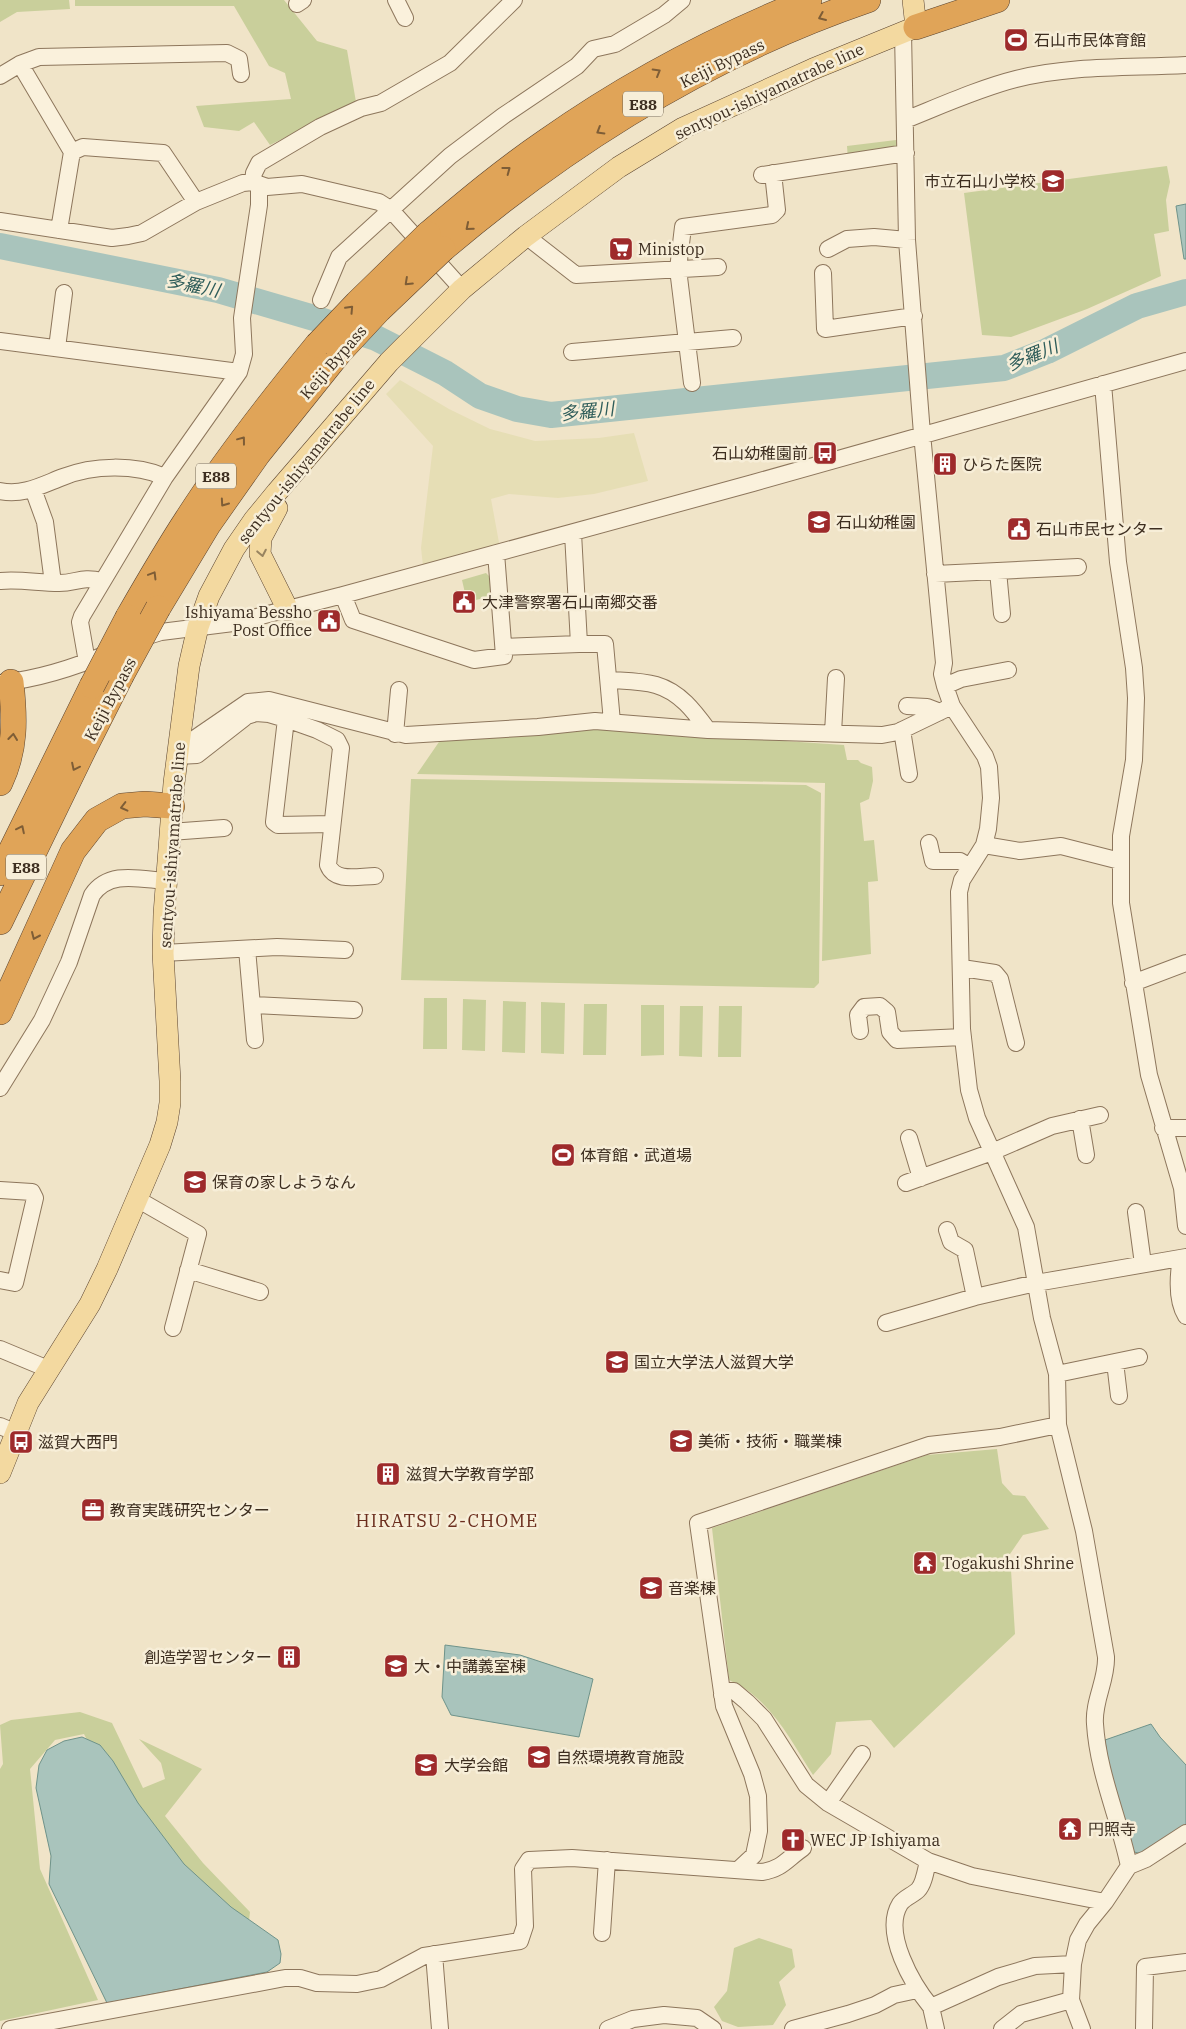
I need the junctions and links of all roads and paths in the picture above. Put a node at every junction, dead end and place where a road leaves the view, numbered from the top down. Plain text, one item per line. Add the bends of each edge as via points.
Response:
1 (396, 0) edge
2 (514, 0) edge
3 (682, 0) edge
4 (809, 0) edge
5 (868, 0) edge
6 (913, 0) edge
7 (997, 0) edge
8 (405, 18) dead end
9 (909, 29) junction
10 (20, 64) junction
11 (1186, 65) edge
12 (241, 74) dead end
13 (0, 76) edge
14 (905, 120) junction
15 (72, 152) junction
16 (906, 153) junction
17 (256, 184) junction
18 (196, 202) junction
19 (390, 209) junction
20 (0, 221) edge
21 (59, 230) junction
22 (526, 236) junction
23 (907, 240) junction
24 (436, 241) junction
25 (828, 249) dead end
26 (718, 267) dead end
27 (678, 269) junction
28 (823, 273) dead end
29 (462, 289) junction
30 (64, 293) dead end
31 (321, 300) dead end
32 (914, 316) junction
33 (733, 338) dead end
34 (0, 341) edge
35 (687, 342) junction
36 (57, 348) junction
37 (328, 349) junction
38 (572, 352) dead end
39 (1186, 361) edge
40 (239, 372) junction
41 (692, 383) dead end
42 (1103, 384) junction
43 (922, 434) junction
44 (302, 462) junction
45 (165, 477) junction
46 (33, 489) junction
47 (0, 491) edge
48 (572, 533) junction
49 (496, 553) junction
50 (1078, 567) dead end
51 (998, 571) junction
52 (935, 574) junction
53 (0, 581) edge
54 (102, 581) junction
55 (53, 583) junction
56 (344, 595) junction
57 (288, 610) junction
58 (1002, 614) dead end
59 (198, 627) junction
60 (579, 644) junction
61 (504, 646) junction
62 (1008, 670) dead end
63 (90, 674) junction
64 (836, 678) dead end
65 (610, 680) junction
66 (6, 682) edge
67 (944, 686) junction
68 (399, 690) dead end
69 (907, 706) dead end
70 (946, 709) junction
71 (286, 719) junction
72 (612, 722) junction
73 (708, 730) junction
74 (902, 730) junction
75 (833, 733) junction
76 (395, 734) junction
77 (178, 748) junction
78 (909, 774) dead end
79 (0, 784) edge
80 (172, 806) junction
81 (332, 824) junction
82 (224, 828) dead end
83 (170, 832) junction
84 (929, 843) dead end
85 (984, 845) junction
86 (1120, 861) junction
87 (970, 867) junction
88 (0, 873) edge
89 (375, 876) dead end
90 (166, 880) junction
91 (0, 922) edge
92 (247, 948) junction
93 (345, 950) dead end
94 (163, 953) junction
95 (1186, 963) edge
96 (962, 968) junction
97 (1133, 983) junction
98 (252, 1006) junction
99 (354, 1010) dead end
100 (0, 1012) edge
101 (860, 1031) dead end
102 (963, 1037) junction
103 (255, 1040) dead end
104 (1016, 1043) dead end
105 (0, 1088) edge
106 (1100, 1115) dead end
107 (1080, 1119) junction
108 (1163, 1128) junction
109 (1186, 1128) edge
110 (909, 1138) dead end
111 (992, 1152) junction
112 (1086, 1155) dead end
113 (0, 1190) edge
114 (137, 1199) junction
115 (1136, 1212) dead end
116 (1186, 1226) edge
117 (947, 1230) dead end
118 (1183, 1258) edge
119 (1144, 1264) junction
120 (188, 1270) junction
121 (0, 1280) edge
122 (1036, 1283) junction
123 (260, 1292) dead end
124 (975, 1297) junction
125 (1186, 1316) edge
126 (886, 1323) dead end
127 (173, 1328) dead end
128 (0, 1349) edge
129 (1139, 1357) dead end
130 (1115, 1362) junction
131 (48, 1369) junction
132 (1057, 1374) junction
133 (1119, 1396) dead end
134 (1058, 1425) junction
135 (8, 1429) edge
136 (0, 1473) edge
137 (722, 1695) junction
138 (862, 1754) dead end
139 (828, 1803) junction
140 (1186, 1833) edge
141 (803, 1848) dead end
142 (607, 1860) junction
143 (928, 1861) junction
144 (1129, 1866) junction
145 (739, 1869) junction
146 (1105, 1902) junction
147 (602, 1933) dead end
148 (434, 1954) junction
149 (1186, 1962) edge
150 (1073, 1964) junction
151 (917, 1990) junction
152 (1071, 2000) junction
153 (931, 2007) junction
154 (10, 2029) edge
155 (440, 2029) edge
156 (608, 2029) edge
157 (713, 2029) edge
158 (793, 2029) edge
159 (936, 2029) edge
160 (1002, 2029) edge
161 (1082, 2029) edge
162 (1144, 2029) edge

1 - 8 street
2 - 17 street via 450,63 381,103 361,108 320,127 259,163 254,173
3 - 19 street via 664,15 615,44 594,49 577,66 450,156
24 -> 4 highway, Keiji Bypass / E88 via 475,194 616,95 691,53
5 -> 24 highway, Keiji Bypass / E88 via 762,42 685,80 587,138 508,195
6 - 9 main road
7 - 9 highway
9 - 14 street via 902,48
9 - 22 main road, sentyou-ishiyamatrabe line via 683,128 619,168
10 - 12 street via 39,57 227,53 238,59
10 - 13 street
10 - 15 street
11 - 14 street via 1112,66 1017,78
14 - 16 street
15 - 18 street via 83,147 163,153
15 - 21 street
16 - 23 street
16 - 27 street via 768,174 777,210 772,215 683,227
17 - 18 street via 243,182
17 - 19 street via 267,187 302,184 379,202
17 - 40 street via 259,205 243,312 244,354
18 - 21 street via 157,226 128,236 112,238
19 - 29 street
19 - 31 street via 339,257
20 - 21 street
22 - 27 street via 576,275
22 - 29 main road, sentyou-ishiyamatrabe line
23 - 25 street via 874,236 847,239
23 - 32 street
24 - 37 highway, Keiji Bypass / E88, bridge via 356,302
26 - 27 street
27 - 35 street
28 - 32 street via 825,329
29 - 44 main road, sentyou-ishiyamatrabe line via 389,362
30 - 36 street
32 - 43 street
33 - 35 street
34 - 36 street
35 - 38 street
35 - 41 street
36 - 40 street
63 -> 37 highway, Keiji Bypass / E88, bridge via 128,618 187,518 234,451 283,386
37 -> 91 highway, Keiji Bypass / E88, bridge via 208,526 158,608 84,749
39 - 42 street
40 - 45 street
42 - 43 street
42 - 86 street via 1118,562 1136,698 1134,760
43 - 48 street
43 - 52 street
44 -> 57 main road via 265,530 260,546 264,564
44 - 59 main road, sentyou-ishiyamatrabe line via 254,520 234,550
45 - 46 street via 137,469 79,471
45 - 54 street
46 - 47 street
46 - 55 street via 45,522
48 - 49 street
48 - 60 street
49 - 56 street
49 - 61 street
50 - 51 street
51 - 52 street
51 - 58 street
52 - 67 street
53 - 55 street
54 - 55 street via 90,578
54 - 63 street via 80,622
56 - 57 street
56 - 61 street via 353,620 474,660 504,656
57 - 59 street via 233,623
59 - 63 street via 146,636
59 - 77 main road, sentyou-ishiyamatrabe line via 189,666
60 - 61 street
60 - 65 street via 605,644
62 - 67 street via 961,679
63 - 66 street
88 -> 63 highway, Keiji Bypass / E88
64 - 75 street
65 - 72 street
65 - 73 street via 656,685 674,694 688,704
79 -> 66 highway via 10,758 14,729
67 - 70 street
68 - 76 street
69 - 70 street
70 - 74 street
70 - 85 street via 985,756 989,767 991,798
71 - 77 street via 269,714 247,716 197,755
71 - 81 street via 337,740 341,748
71 - 81 street via 274,822 278,825
72 - 73 street
72 - 76 street via 417,736
73 - 75 street
74 - 75 street via 882,735
74 - 78 street
76 - 77 street via 269,700 258,700 248,702
77 - 80 main road, sentyou-ishiyamatrabe line
80 - 83 main road, sentyou-ishiyamatrabe line
80 -> 100 highway via 122,806 97,820 73,851
81 - 89 street via 330,872 337,877
82 - 83 street
83 - 90 main road, sentyou-ishiyamatrabe line
84 - 87 street via 933,861 960,861
85 - 86 street via 1020,851 1061,846
85 - 87 street
86 - 97 street via 1120,903
87 - 96 street via 959,892
90 - 94 main road, sentyou-ishiyamatrabe line
90 - 105 street via 116,878 98,886 69,962 42,1020
92 - 93 street
92 - 94 street
92 - 98 street
94 - 114 main road, sentyou-ishiyamatrabe line via 170,1102 160,1145
95 - 97 street
96 - 102 street
96 - 104 street via 995,973 1000,979
97 - 108 street via 1150,1082
98 - 99 street
98 - 103 street
101 - 102 street via 858,1015 864,1007 880,1006 887,1012 890,1032 897,1040
102 - 111 street via 969,1090
106 - 107 street
107 - 111 street via 1052,1126
107 - 112 street
108 - 109 street
108 - 116 street via 1182,1188
110 - 111 street via 913,1180
111 - 122 street via 1026,1227
113 - 121 street via 32,1192 36,1198 15,1283
114 - 120 street via 198,1234
114 - 131 main road, sentyou-ishiyamatrabe line via 90,1304
115 - 119 street
117 - 124 street via 951,1242 965,1250
118 - 119 street
118 - 125 street via 1178,1280
119 - 122 street
120 - 123 street
120 - 127 street
122 - 124 street
122 - 132 street
124 - 126 street
128 - 131 street
129 - 130 street
130 - 132 street
130 - 133 street
131 - 135 main road, sentyou-ishiyamatrabe line
132 - 134 street
134 - 137 street via 1000,1437 929,1445 698,1523
134 - 144 street via 1084,1531 1106,1657 1107,1670 1096,1703 1094,1723 1101,1768
135 - 136 main road, sentyou-ishiyamatrabe line
137 - 139 street via 734,1691 764,1719 806,1785
137 - 145 street via 758,1796 759,1831 754,1855
138 - 139 street
139 - 143 street
140 - 144 street
141 - 145 street via 777,1870
142 - 145 street
142 - 147 street
142 - 148 street via 529,1860 523,1869 525,1926 520,1941
143 - 146 street via 972,1876
143 - 151 street via 920,1888 901,1902 896,1914 899,1953
144 - 146 street
146 - 150 street via 1078,1940
148 - 154 street via 381,1979 357,1984 285,1978
148 - 155 street
149 - 162 street via 1145,1967
150 - 152 street
150 - 153 street via 1035,1966 998,1977
151 - 153 street
151 - 158 street
152 - 160 street via 1021,2014
152 - 161 street
153 - 159 street
156 - 157 street via 633,2019 664,2015 697,2018

